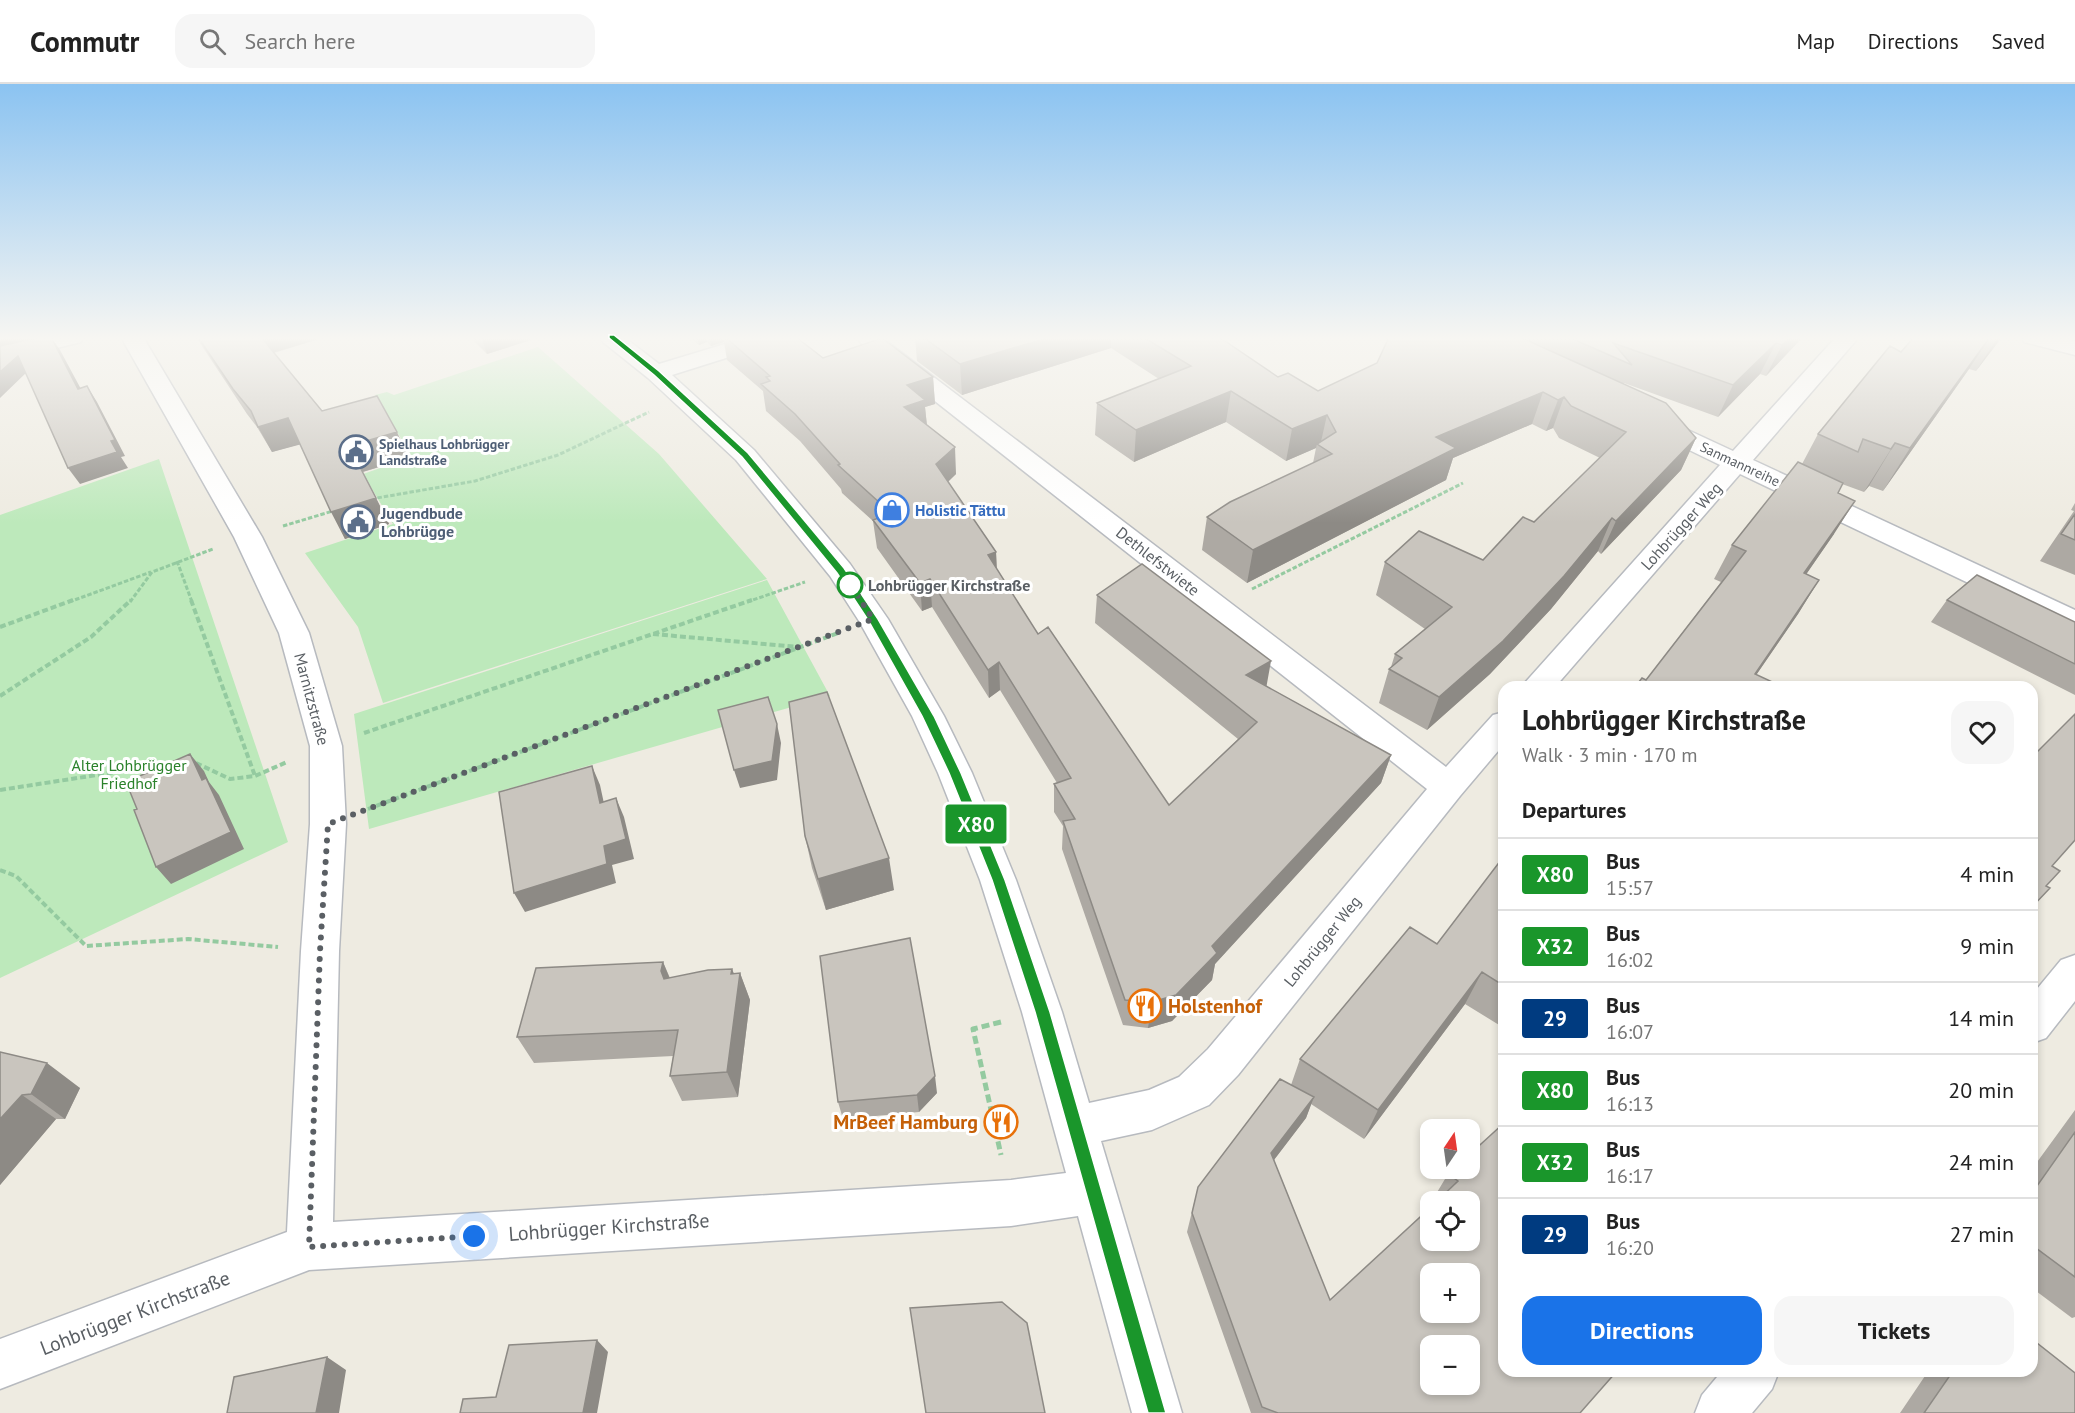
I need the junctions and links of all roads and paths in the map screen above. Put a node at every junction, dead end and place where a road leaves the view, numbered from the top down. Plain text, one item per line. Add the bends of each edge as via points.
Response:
1 (168, 399) edge
2 (677, 399) edge
3 (683, 399) edge
4 (960, 399) edge
5 (1793, 399) edge
6 (1630, 412) edge
7 (1738, 463) junction
8 (1463, 483) dead end
9 (369, 499) edge
10 (336, 510) edge
11 (248, 537) junction
12 (177, 561) junction
13 (840, 570) junction
14 (152, 572) junction
15 (1217, 607) junction
16 (873, 619) junction
17 (2075, 622) edge
18 (0, 627) edge
19 (649, 634) junction
20 (801, 647) junction
21 (1542, 681) edge
22 (0, 696) edge
23 (1498, 730) edge
24 (326, 746) junction
25 (190, 761) edge
26 (178, 763) edge
27 (255, 776) junction
28 (1448, 787) junction
29 (0, 790) edge
30 (328, 824) junction
31 (0, 870) edge
32 (320, 951) junction
33 (2075, 972) edge
34 (2038, 1017) edge
35 (974, 1029) dead end
36 (1077, 1126) junction
37 (1094, 1192) junction
38 (1011, 1203) junction
39 (309, 1247) junction
40 (0, 1364) edge
41 (1749, 1377) edge
42 (1157, 1413) edge
43 (1720, 1413) edge

1 - 11 street, Marnitzstraße
2 - 9 path via 558,455 475,481
3 - 13 street via 745,455
4 - 15 street, Dethlefstwiete
5 - 7 street, Lohbrügger Weg
6 - 7 street, Sanmannreihe
7 - 17 street, Sanmannreihe
7 - 21 street, Lohbrügger Weg
8 - 15 path
10 - 11 path
11 - 12 path
11 - 24 street, Marnitzstraße via 294,633
12 - 14 path
12 - 27 path
13 - 16 street
13 - 19 path
14 - 18 path
14 - 22 path via 125,608 91,637
15 - 28 street, Dethlefstwiete
16 - 20 path
16 - 36 street via 955,773 998,880
19 - 20 path
19 - 24 path
20 - 30 path
23 - 28 street, Lohbrügger Weg
24 - 27 path
24 - 30 street, Marnitzstraße
25 - 27 path via 230,779
26 - 29 path
28 - 36 street, Lohbrügger Weg via 1223,1062 1194,1091 1152,1110
30 - 32 street, Marnitzstraße
31 - 32 path via 16,876 86,946 188,939
32 - 39 street, Marnitzstraße
33 - 34 street
35 - 38 path
36 - 37 street
37 - 38 street, Lohbrügger Kirchstraße
37 - 42 street
38 - 39 street, Lohbrügger Kirchstraße
39 - 40 street, Lohbrügger Kirchstraße
41 - 43 street

